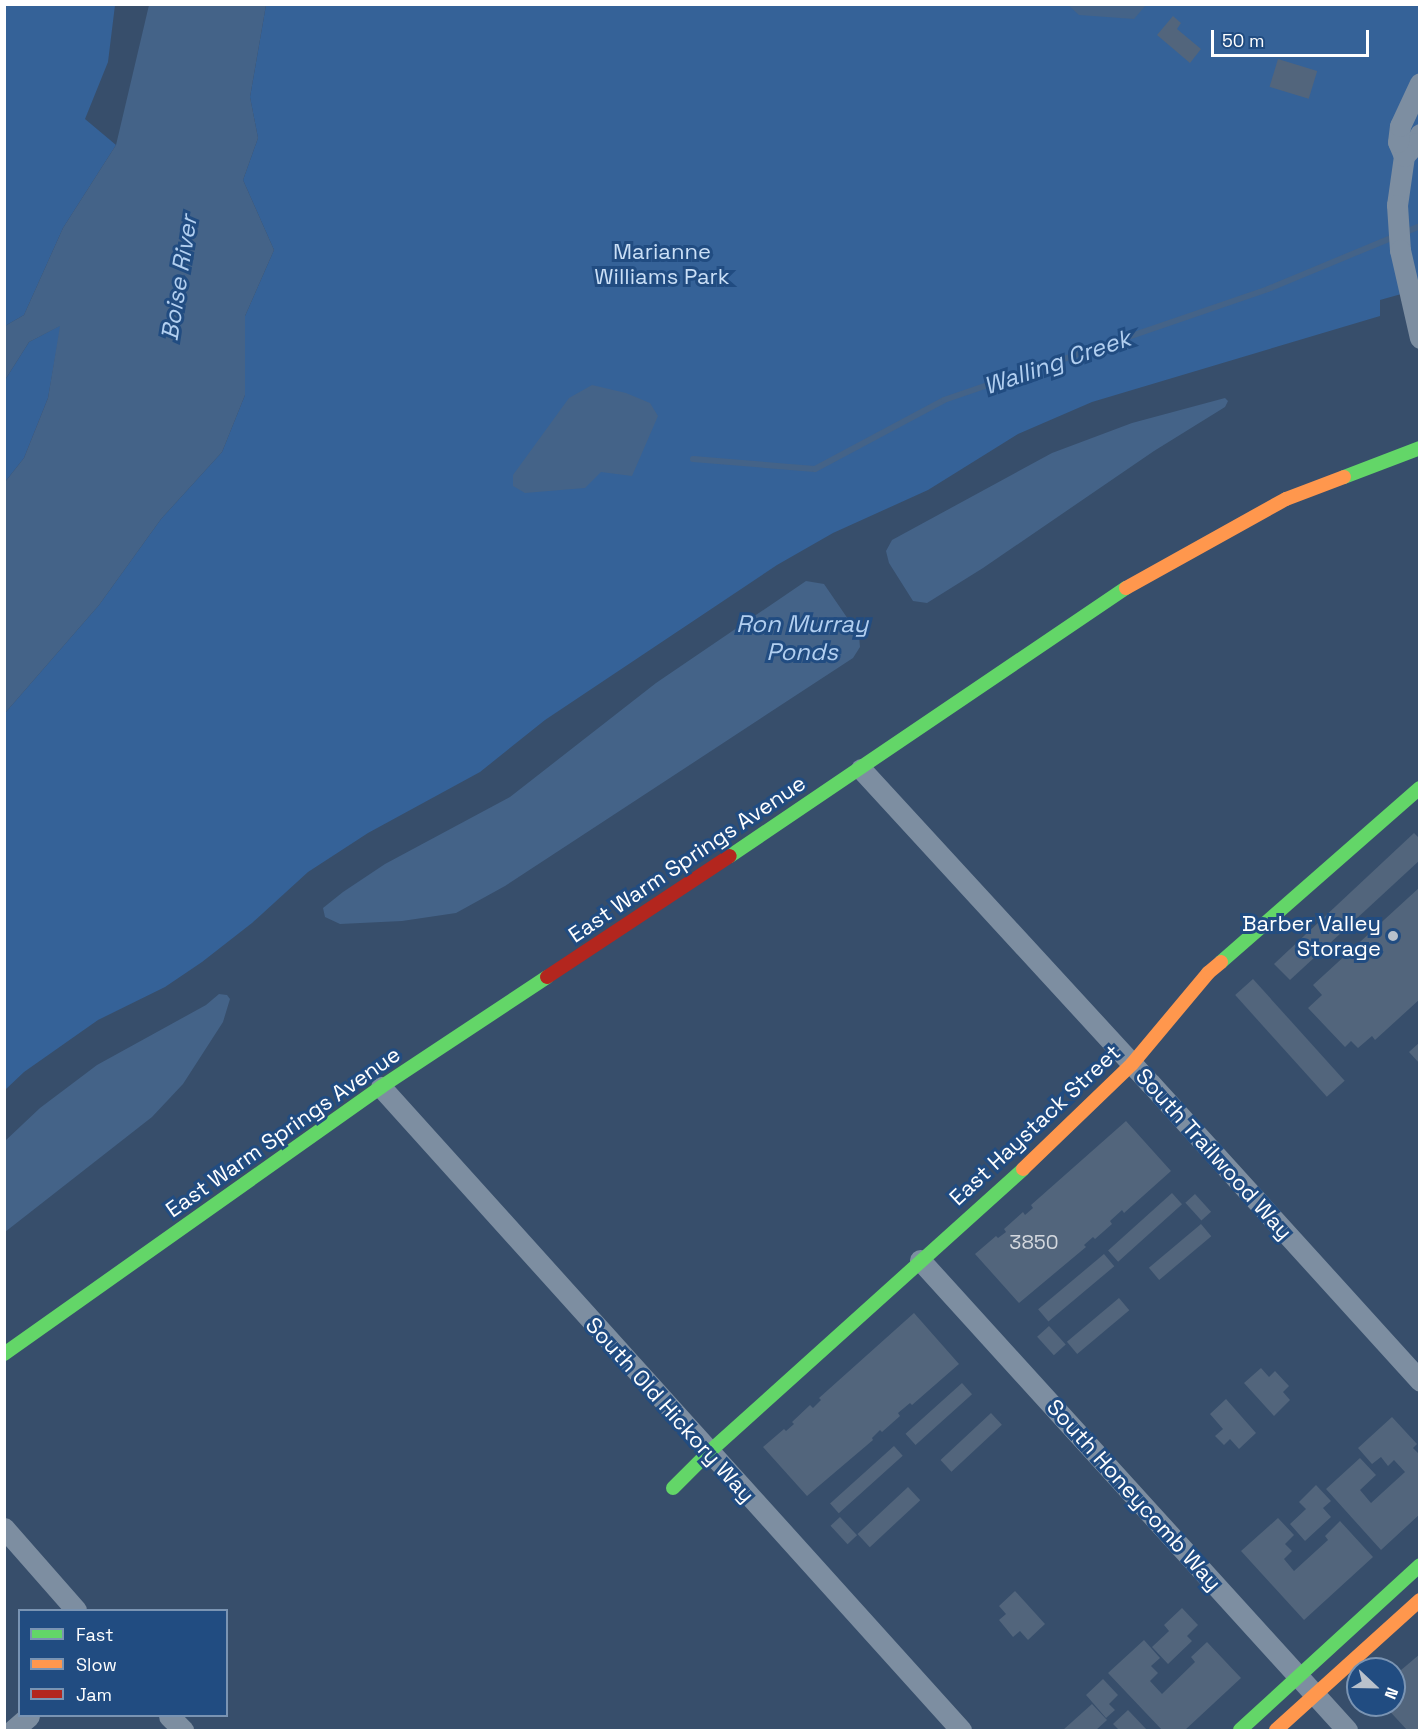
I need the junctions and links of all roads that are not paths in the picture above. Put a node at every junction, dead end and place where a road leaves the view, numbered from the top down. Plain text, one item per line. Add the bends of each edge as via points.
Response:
1 (1419, 83) edge
2 (1419, 134) edge
3 (1404, 156) junction
4 (1419, 338) edge
5 (1419, 448) edge
6 (861, 769) junction
7 (1419, 788) edge
8 (1132, 1064) junction
9 (381, 1087) junction
10 (921, 1260) junction
11 (4, 1354) edge
12 (1419, 1381) edge
13 (708, 1453) junction
14 (673, 1488) dead end
15 (4, 1528) edge
16 (1419, 1565) edge
17 (1419, 1600) edge
18 (74, 1609) edge
19 (1299, 1676) junction
20 (1316, 1695) junction
21 (28, 1717) edge
22 (170, 1717) edge
23 (13, 1731) edge
24 (183, 1731) edge
25 (961, 1731) edge
26 (1240, 1731) edge
27 (1276, 1731) edge
28 (1347, 1731) edge

1 - 3 street via 1400,126 1398,142
2 - 3 street
3 - 4 street via 1397,228
5 - 6 street, East Warm Springs Avenue via 1286,499 1134,583
6 - 8 street, South Trailwood Way
6 - 9 street, East Warm Springs Avenue
7 - 8 street, East Haystack Street via 1208,973
8 - 10 street, East Haystack Street via 1063,1133
8 - 12 street, South Trailwood Way
9 - 11 street, East Warm Springs Avenue
9 - 13 street, South Old Hickory Way
10 - 13 street, East Haystack Street
10 - 19 street, South Honeycomb Way
13 - 14 street, East Haystack Street
13 - 25 street, South Old Hickory Way
15 - 18 street
16 - 19 street
17 - 20 street
19 - 20 street, South Honeycomb Way
19 - 26 street
20 - 27 street
20 - 28 street, South Honeycomb Way
21 - 23 street
22 - 24 street

